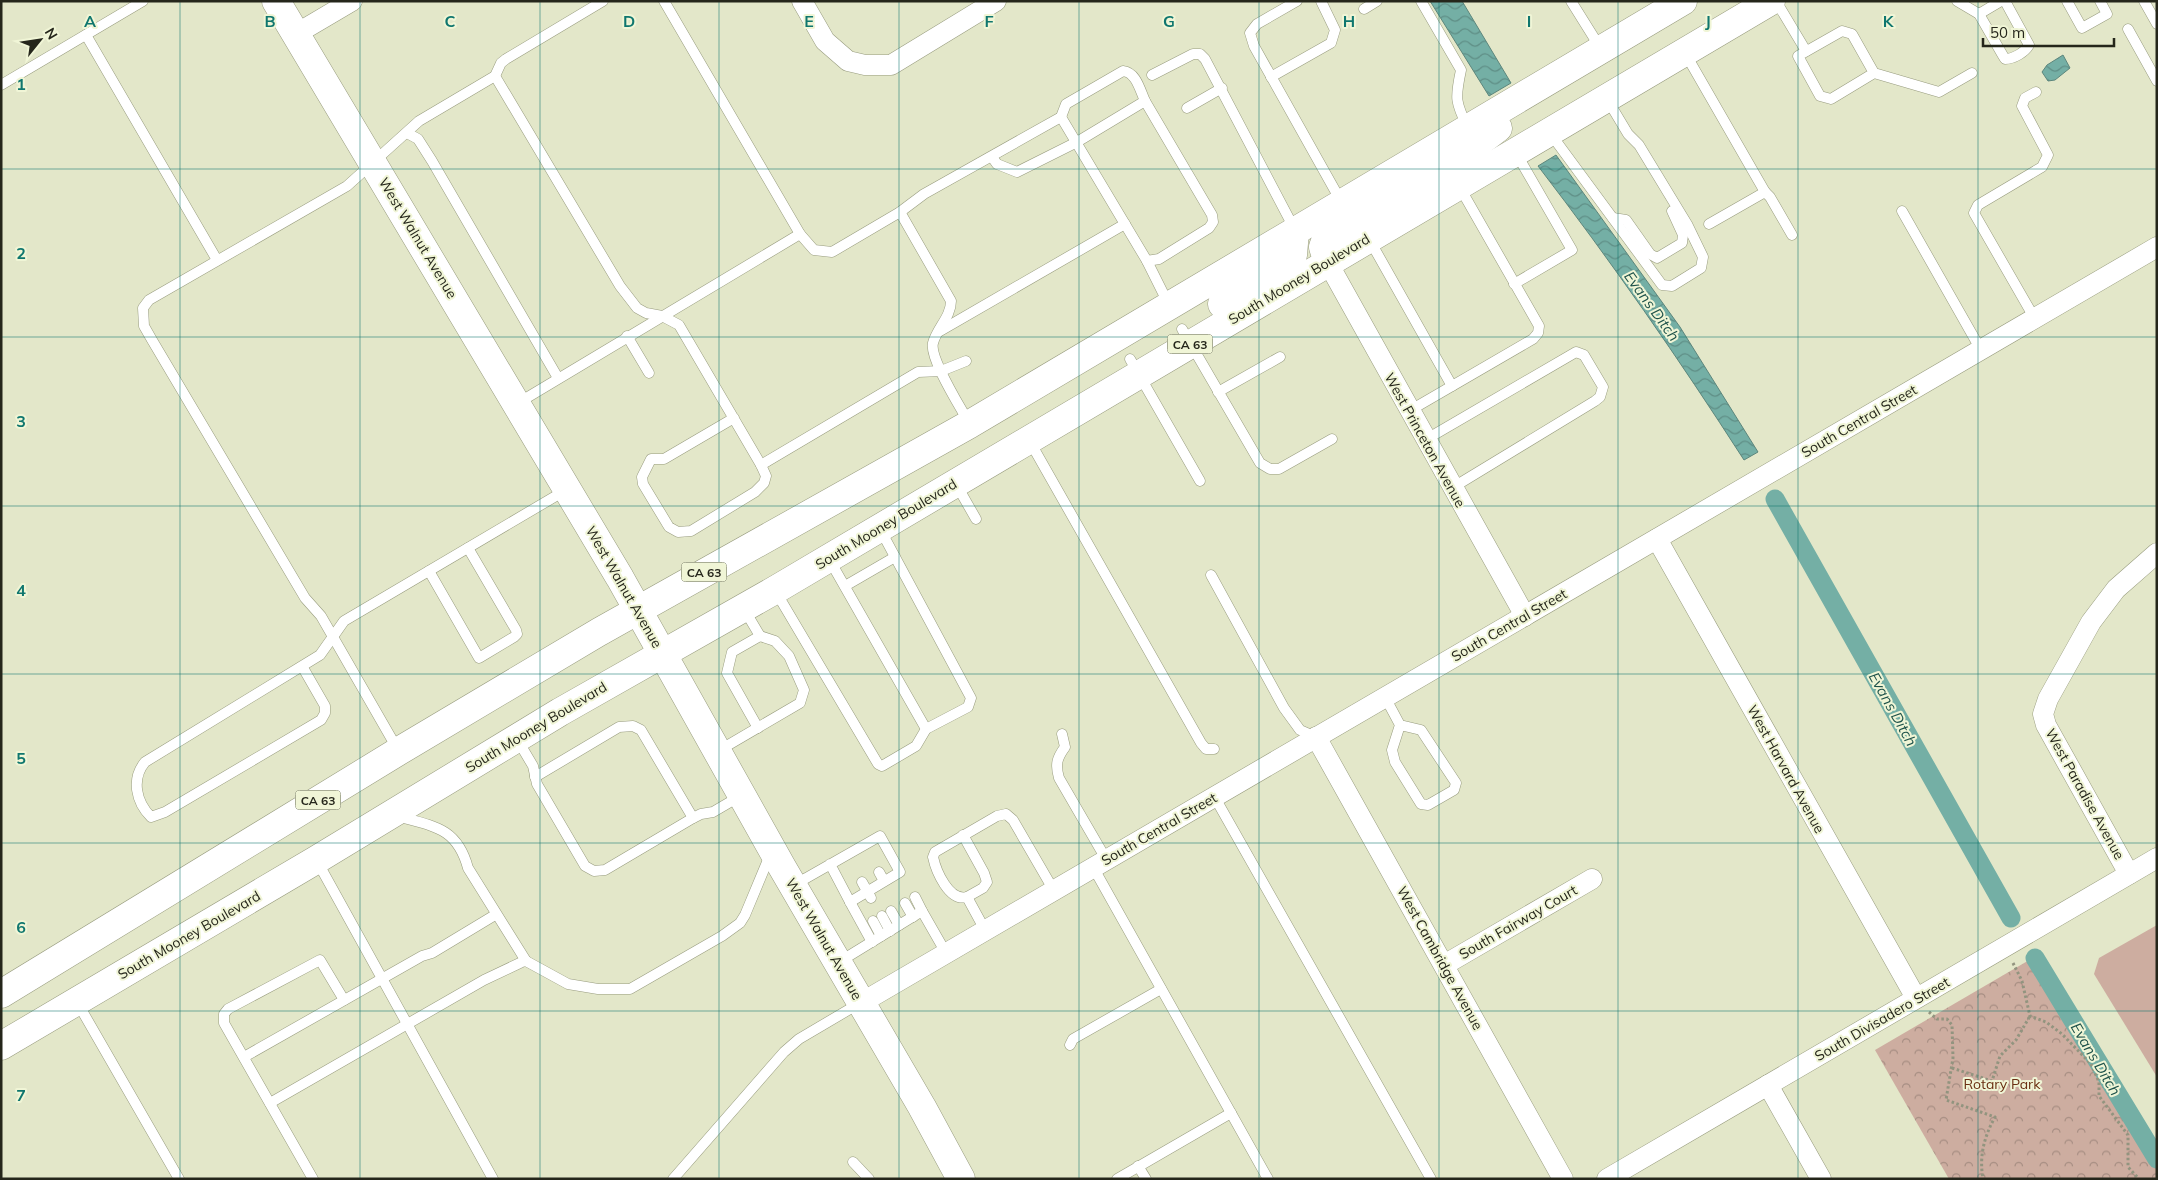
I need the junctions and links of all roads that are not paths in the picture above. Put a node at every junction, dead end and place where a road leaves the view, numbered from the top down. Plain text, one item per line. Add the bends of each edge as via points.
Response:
1 (143, 1) edge
2 (276, 1) edge
3 (352, 1) edge
4 (604, 1) edge
5 (664, 1) edge
6 (802, 1) edge
7 (996, 1) edge
8 (1297, 1) edge
9 (1320, 1) edge
10 (1377, 1) edge
11 (1421, 1) edge
12 (1571, 1) edge
13 (1771, 1) edge
14 (1776, 1) edge
15 (1957, 1) edge
16 (2001, 1) edge
17 (2005, 1) edge
18 (2067, 1) edge
19 (2100, 1) edge
20 (2144, 1) edge
21 (1666, 5) edge
22 (1364, 8) dead end
23 (1979, 14) junction
24 (2157, 24) edge
25 (2128, 29) dead end
26 (296, 34) junction
27 (86, 35) junction
28 (1806, 51) junction
29 (1685, 52) junction
30 (1596, 53) junction
31 (1874, 73) junction
32 (1972, 73) dead end
33 (494, 76) junction
34 (1152, 76) dead end
35 (1272, 77) junction
36 (2157, 80) edge
37 (1, 85) edge
38 (1222, 88) junction
39 (2036, 92) dead end
40 (1606, 98) junction
41 (1145, 101) junction
42 (1187, 108) dead end
43 (1061, 117) junction
44 (1468, 128) junction
45 (1549, 132) junction
46 (407, 133) junction
47 (1628, 133) junction
48 (1077, 142) junction
49 (1516, 153) junction
50 (992, 157) junction
51 (374, 164) junction
52 (1459, 185) junction
53 (1765, 192) junction
54 (1342, 204) junction
55 (1902, 211) dead end
56 (900, 212) junction
57 (1612, 218) junction
58 (1125, 224) junction
59 (1709, 224) dead end
60 (1295, 231) junction
61 (800, 234) junction
62 (1792, 235) dead end
63 (1369, 238) junction
64 (2157, 247) edge
65 (217, 260) junction
66 (1147, 261) junction
67 (1328, 263) junction
68 (1514, 284) junction
69 (662, 316) junction
70 (2035, 319) junction
71 (1181, 326) junction
72 (940, 331) junction
73 (627, 336) junction
74 (1981, 350) junction
75 (1280, 356) dead end
76 (966, 360) dead end
77 (1135, 367) junction
78 (940, 371) junction
79 (649, 372) dead end
80 (558, 378) junction
81 (1452, 386) junction
82 (1218, 392) junction
83 (517, 403) junction
84 (1409, 411) junction
85 (734, 418) junction
86 (970, 424) junction
87 (1029, 439) junction
88 (1332, 439) dead end
89 (1425, 440) junction
90 (762, 465) junction
91 (1200, 481) dead end
92 (956, 483) junction
93 (1452, 488) junction
94 (568, 489) junction
95 (976, 519) dead end
96 (879, 528) junction
97 (1657, 539) junction
98 (468, 548) junction
99 (2157, 553) edge
100 (895, 557) junction
101 (829, 558) junction
102 (429, 571) junction
103 (1211, 575) dead end
104 (845, 586) junction
105 (775, 590) junction
106 (743, 608) junction
107 (638, 610) junction
108 (1525, 616) junction
109 (333, 636) junction
110 (760, 636) junction
111 (662, 654) junction
112 (302, 666) junction
113 (1385, 697) junction
114 (1400, 725) junction
115 (758, 728) junction
116 (926, 729) junction
117 (1062, 734) dead end
118 (1316, 737) junction
119 (517, 738) junction
120 (1214, 749) dead end
121 (399, 751) junction
122 (717, 751) junction
123 (535, 776) junction
124 (742, 795) junction
125 (1214, 796) junction
126 (391, 814) junction
127 (693, 818) junction
128 (963, 835) junction
129 (773, 850) junction
130 (2157, 858) edge
131 (316, 860) junction
132 (1100, 863) junction
133 (830, 864) junction
134 (2129, 874) junction
135 (1592, 879) dead end
136 (793, 885) junction
137 (873, 889) junction
138 (1053, 889) junction
139 (915, 897) dead end
140 (967, 897) junction
141 (905, 903) dead end
142 (922, 911) junction
143 (495, 915) junction
144 (912, 917) junction
145 (890, 930) junction
146 (985, 930) junction
147 (872, 942) junction
148 (946, 953) junction
149 (526, 961) junction
150 (838, 963) junction
151 (1444, 965) junction
152 (382, 978) junction
153 (1161, 989) junction
154 (1, 994) edge
155 (1918, 997) junction
156 (344, 1000) junction
157 (76, 1001) junction
158 (861, 1003) junction
159 (406, 1025) junction
160 (1070, 1045) dead end
161 (1, 1046) edge
162 (244, 1057) junction
163 (1768, 1086) junction
164 (270, 1102) junction
165 (1231, 1113) junction
166 (853, 1162) dead end
167 (1138, 1166) junction
168 (179, 1179) edge
169 (313, 1179) edge
170 (493, 1179) edge
171 (673, 1179) edge
172 (869, 1179) edge
173 (961, 1179) edge
174 (1116, 1179) edge
175 (1146, 1179) edge
176 (1268, 1179) edge
177 (1431, 1179) edge
178 (1563, 1179) edge
179 (1606, 1179) edge
180 (1821, 1179) edge

1 - 27 lane
2 - 26 main road, West Walnut Avenue
3 - 26 street
4 - 33 lane via 506,59
5 - 61 lane
6 - 7 street via 825,41 848,61 865,65 891,65
8 - 35 lane via 1257,24 1250,33
9 - 35 lane via 1335,30 1332,43
10 - 22 lane
11 - 44 lane via 1462,70 1456,91 1457,106
12 - 30 lane
13 - 29 main road, South Mooney Boulevard / CA 63
14 - 28 lane
15 - 23 lane
16 - 23 lane
17 - 23 lane via 2029,45 2010,59 2005,59
18 - 19 lane via 2082,28 2107,14
20 - 24 lane
21 - 30 main road
25 - 36 lane
26 - 51 main road, West Walnut Avenue
27 - 37 lane
27 - 65 lane
28 - 31 lane via 1842,31 1852,34
28 - 31 lane via 1798,56 1820,96 1831,99
29 - 40 main road, South Mooney Boulevard / CA 63
29 - 53 lane
30 - 44 main road
30 - 67 main road via 1461,156 1327,236 1323,247
31 - 32 lane via 1939,92
33 - 46 lane via 419,121
33 - 69 lane via 620,286 637,308
34 - 38 lane via 1185,57 1200,54
35 - 54 lane
38 - 42 lane
38 - 60 lane
39 - 70 lane via 2026,98 2022,106 2048,155 2042,167 1978,205 1974,214
40 - 45 main road, South Mooney Boulevard / CA 63
40 - 47 lane
41 - 43 lane via 1133,76 1123,70 1066,104
41 - 48 lane
41 - 66 lane via 1214,222 1159,259
43 - 48 lane
43 - 50 lane
44 - 54 main road
45 - 49 main road, South Mooney Boulevard / CA 63
45 - 57 lane
46 - 51 lane
46 - 80 lane via 418,139 432,161
47 - 57 lane via 1677,221 1683,234 1682,242 1657,258 1650,254 1626,220
47 - 57 lane via 1639,145 1687,224 1703,257 1701,268 1672,286 1662,285
48 - 50 lane via 1017,172 997,164
48 - 58 lane
49 - 52 main road, South Mooney Boulevard / CA 63
49 - 68 lane via 1572,250
50 - 56 lane via 924,194
51 - 65 lane via 347,186
51 - 83 main road, West Walnut Avenue
52 - 63 main road, South Mooney Boulevard / CA 63
52 - 68 lane
53 - 59 lane
53 - 62 lane
54 - 60 main road
55 - 74 lane
56 - 61 lane via 832,252 814,250
56 - 72 lane via 951,301 951,309
58 - 66 lane
58 - 72 lane
60 - 71 main road via 1293,255 1288,263
61 - 69 lane
63 - 67 main road, South Mooney Boulevard / CA 63
63 - 81 lane
64 - 70 street, South Central Street
65 - 109 lane via 149,300 143,308 144,326 305,598
66 - 71 lane
67 - 71 main road, South Mooney Boulevard / CA 63
67 - 84 street, West Princeton Avenue
68 - 81 lane via 1539,326 1538,333
69 - 73 lane
69 - 85 lane via 679,325
70 - 74 street, South Central Street
71 - 77 main road, South Mooney Boulevard
71 - 82 lane
71 - 86 main road, South Mooney Boulevard / CA 63
72 - 78 lane via 933,350
73 - 79 lane
73 - 80 lane
74 - 97 street, South Central Street
75 - 82 lane
76 - 78 lane
77 - 87 main road, South Mooney Boulevard via 1064,419
77 - 91 lane
78 - 86 lane
78 - 90 lane via 918,372
80 - 83 lane
81 - 84 lane
82 - 88 lane via 1254,455 1270,469 1279,469
83 - 94 main road, West Walnut Avenue
84 - 89 street, West Princeton Avenue
85 - 90 lane
85 - 90 lane via 664,459 650,459 642,477 643,484 669,528 678,532 691,531 755,492 766,476
86 - 107 main road, South Mooney Boulevard / CA 63
87 - 92 main road, South Mooney Boulevard
87 - 120 lane via 1201,744 1206,749
89 - 93 street, West Princeton Avenue
89 - 93 lane via 1576,352 1584,355 1603,387 1596,400
92 - 95 lane
92 - 96 main road, South Mooney Boulevard
93 - 108 street, West Princeton Avenue
94 - 98 lane
94 - 107 main road, West Walnut Avenue
96 - 100 lane
96 - 101 main road, South Mooney Boulevard
97 - 108 street, South Central Street
97 - 155 street, West Harvard Avenue
98 - 102 lane
98 - 102 lane via 517,634 479,658
99 - 134 street, West Paradise Avenue via 2116,589 2091,622 2048,699 2043,714 2046,725
100 - 104 lane
100 - 116 lane via 971,698 968,707
101 - 104 lane
101 - 105 main road, South Mooney Boulevard
102 - 109 lane via 344,620
103 - 118 lane via 1284,708 1300,730
104 - 116 lane
105 - 106 main road, South Mooney Boulevard
105 - 116 lane via 878,764 882,766 916,746
106 - 110 lane
106 - 111 main road, South Mooney Boulevard
107 - 111 main road, West Walnut Avenue
107 - 121 main road, South Mooney Boulevard / CA 63
108 - 113 street, South Central Street
109 - 112 lane via 320,654
109 - 121 lane
110 - 115 lane via 732,652 727,673
110 - 115 lane via 775,641 789,656 804,690 800,703
111 - 119 main road, South Mooney Boulevard
111 - 122 main road, West Walnut Avenue
112 - 112 lane via 145,762 138,771 135,786 151,817 165,812 321,720 325,706
113 - 114 lane
113 - 118 street, South Central Street
114 - 114 lane via 1392,750 1395,762 1421,804 1428,805 1454,790 1456,783 1421,730
115 - 122 lane
117 - 132 lane via 1064,747 1056,767 1059,778
118 - 125 street, South Central Street
118 - 151 street, West Cambridge Avenue
119 - 123 lane
119 - 126 main road, South Mooney Boulevard
121 - 154 main road, South Mooney Boulevard / CA 63
122 - 124 main road, West Walnut Avenue
123 - 127 lane via 619,727 633,726 641,730
123 - 127 lane via 585,866 594,871 610,867
124 - 127 lane via 713,812
124 - 129 main road, West Walnut Avenue
125 - 132 street, South Central Street
125 - 177 lane
126 - 131 main road, South Mooney Boulevard
126 - 143 lane via 436,827 456,840
128 - 138 lane via 1006,814 1013,820
128 - 140 lane via 987,882
128 - 140 lane via 932,857 955,897
129 - 136 main road, West Walnut Avenue
129 - 149 lane via 740,923 630,989 598,989 568,984
130 - 134 street, South Divisadero Street
131 - 152 lane
131 - 157 main road, South Mooney Boulevard
132 - 138 street, South Central Street
132 - 153 lane
133 - 136 lane
133 - 137 lane
133 - 137 lane via 866,850 880,836 903,876
134 - 155 street, South Divisadero Street
135 - 151 street, South Fairway Court
136 - 150 main road, West Walnut Avenue
137 - 147 lane
138 - 146 street, South Central Street
139 - 142 lane
140 - 146 lane
141 - 144 lane
142 - 144 lane
142 - 148 lane
143 - 149 lane
143 - 152 lane via 432,953
144 - 145 lane
145 - 145 lane via 882,916
145 - 147 lane
146 - 148 street, South Central Street
147 - 150 lane
148 - 158 street, South Central Street
149 - 159 lane via 484,980
150 - 158 main road, West Walnut Avenue
151 - 178 street, West Cambridge Avenue
152 - 156 lane
152 - 159 lane
153 - 160 lane via 1073,1039
153 - 165 lane
155 - 163 street, South Divisadero Street
156 - 162 lane
156 - 162 lane via 320,960 228,1009 224,1023
157 - 161 main road, South Mooney Boulevard
157 - 168 lane
158 - 171 lane via 799,1039 784,1052
158 - 173 main road, West Walnut Avenue
159 - 164 lane
159 - 170 lane
162 - 164 lane
163 - 179 street, South Divisadero Street
163 - 180 street
164 - 169 lane
165 - 167 lane
165 - 176 lane
166 - 172 lane
167 - 174 lane
167 - 175 lane

